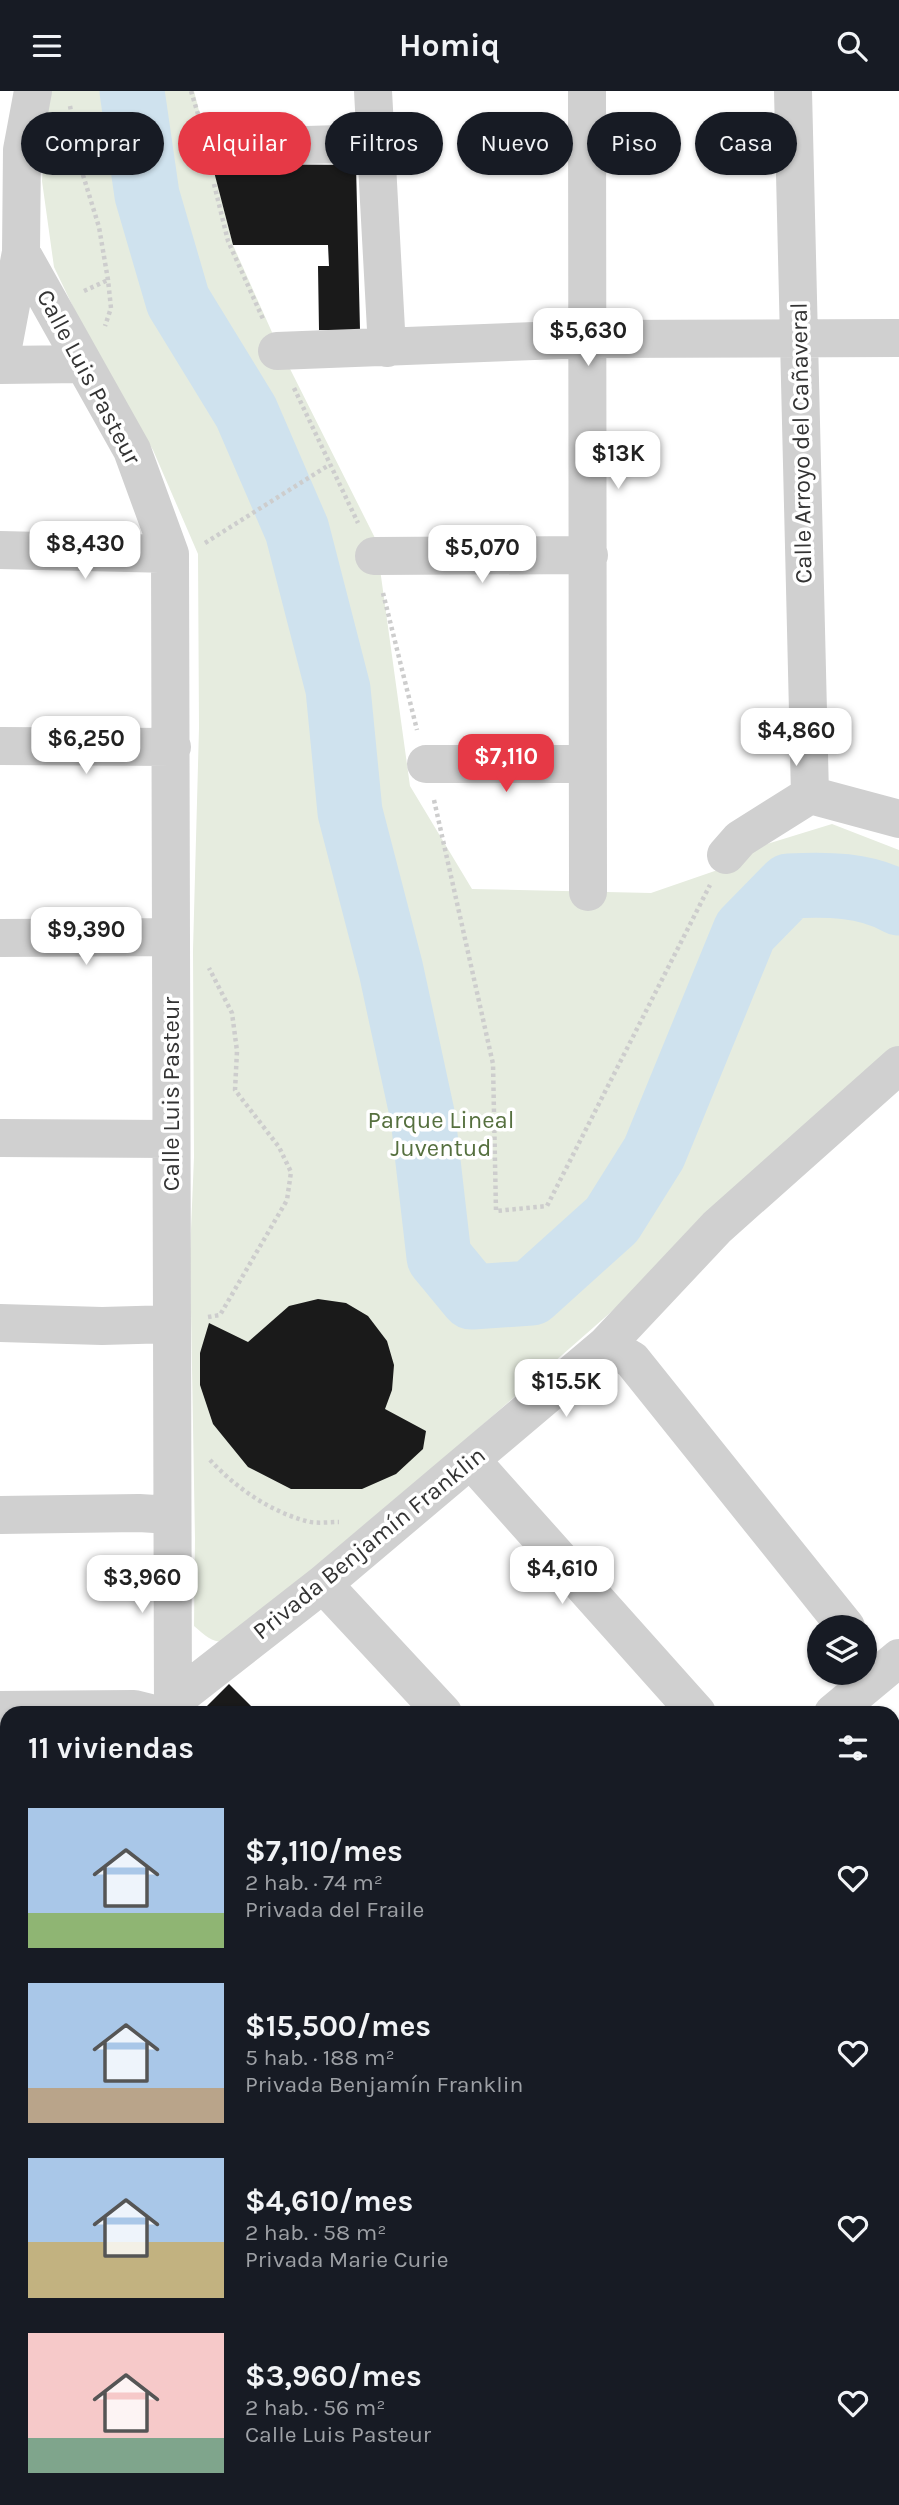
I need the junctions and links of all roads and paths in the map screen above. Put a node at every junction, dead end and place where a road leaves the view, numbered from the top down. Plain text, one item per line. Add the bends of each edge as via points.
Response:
1 (33, 91) edge
2 (373, 91) edge
3 (587, 91) edge
4 (793, 91) edge
5 (69, 103) dead end
6 (374, 112) edge
7 (11, 151) edge
8 (378, 175) edge
9 (21, 252) junction
10 (103, 331) dead end
11 (899, 338) edge
12 (589, 339) junction
13 (799, 339) junction
14 (387, 348) junction
15 (277, 351) dead end
16 (0, 364) edge
17 (83, 364) junction
18 (329, 465) dead end
19 (188, 549) junction
20 (0, 550) edge
21 (589, 555) junction
22 (374, 556) dead end
23 (0, 746) edge
24 (172, 747) junction
25 (426, 764) dead end
26 (587, 764) junction
27 (810, 795) junction
28 (899, 819) edge
29 (726, 855) dead end
30 (588, 892) dead end
31 (171, 937) junction
32 (0, 938) edge
33 (209, 968) dead end
34 (899, 1065) edge
35 (0, 1138) edge
36 (170, 1139) junction
37 (188, 1321) junction
38 (0, 1323) edge
39 (606, 1345) junction
40 (204, 1454) dead end
41 (471, 1460) junction
42 (0, 1515) edge
43 (171, 1515) junction
44 (342, 1522) dead end
45 (323, 1584) junction
46 (836, 1615) edge
47 (882, 1660) edge
48 (165, 1706) edge
49 (169, 1706) edge
50 (436, 1706) edge
51 (690, 1706) edge
52 (839, 1706) edge

1 - 7 street, Calle Luis Pasteur
2 - 6 street
3 - 12 street
4 - 13 street, Calle Arroyo del Cañaveral
5 - 10 path via 108,280 111,308
7 - 9 street, Calle Luis Pasteur
8 - 14 street
9 - 16 street
9 - 17 street, Calle Luis Pasteur
11 - 13 street
12 - 13 street
12 - 14 street
12 - 21 street
13 - 27 street, Calle Arroyo del Cañaveral
14 - 15 street
16 - 17 street
17 - 19 street, Calle Luis Pasteur
18 - 19 path
19 - 20 street
19 - 24 street, Calle Luis Pasteur
21 - 22 street
21 - 26 street
23 - 24 street
24 - 31 street, Calle Luis Pasteur
25 - 26 street
26 - 30 street
27 - 28 street
27 - 29 street via 740,839
31 - 32 street
31 - 36 street, Calle Luis Pasteur
33 - 37 path via 232,1013 237,1051 235,1090 291,1172 286,1200 220,1315
34 - 39 street, Privada Benjamín Franklin via 718,1227
35 - 36 street
36 - 37 street, Calle Luis Pasteur
37 - 38 street via 102,1326
37 - 43 street, Calle Luis Pasteur
39 - 41 street, Privada Benjamín Franklin
39 - 46 street via 632,1360
40 - 44 path via 251,1496 275,1509 307,1521
41 - 45 street, Privada Benjamín Franklin
41 - 51 street
42 - 43 street
43 - 48 street, Calle Luis Pasteur
45 - 49 street, Privada Benjamín Franklin
45 - 50 street
47 - 52 street

